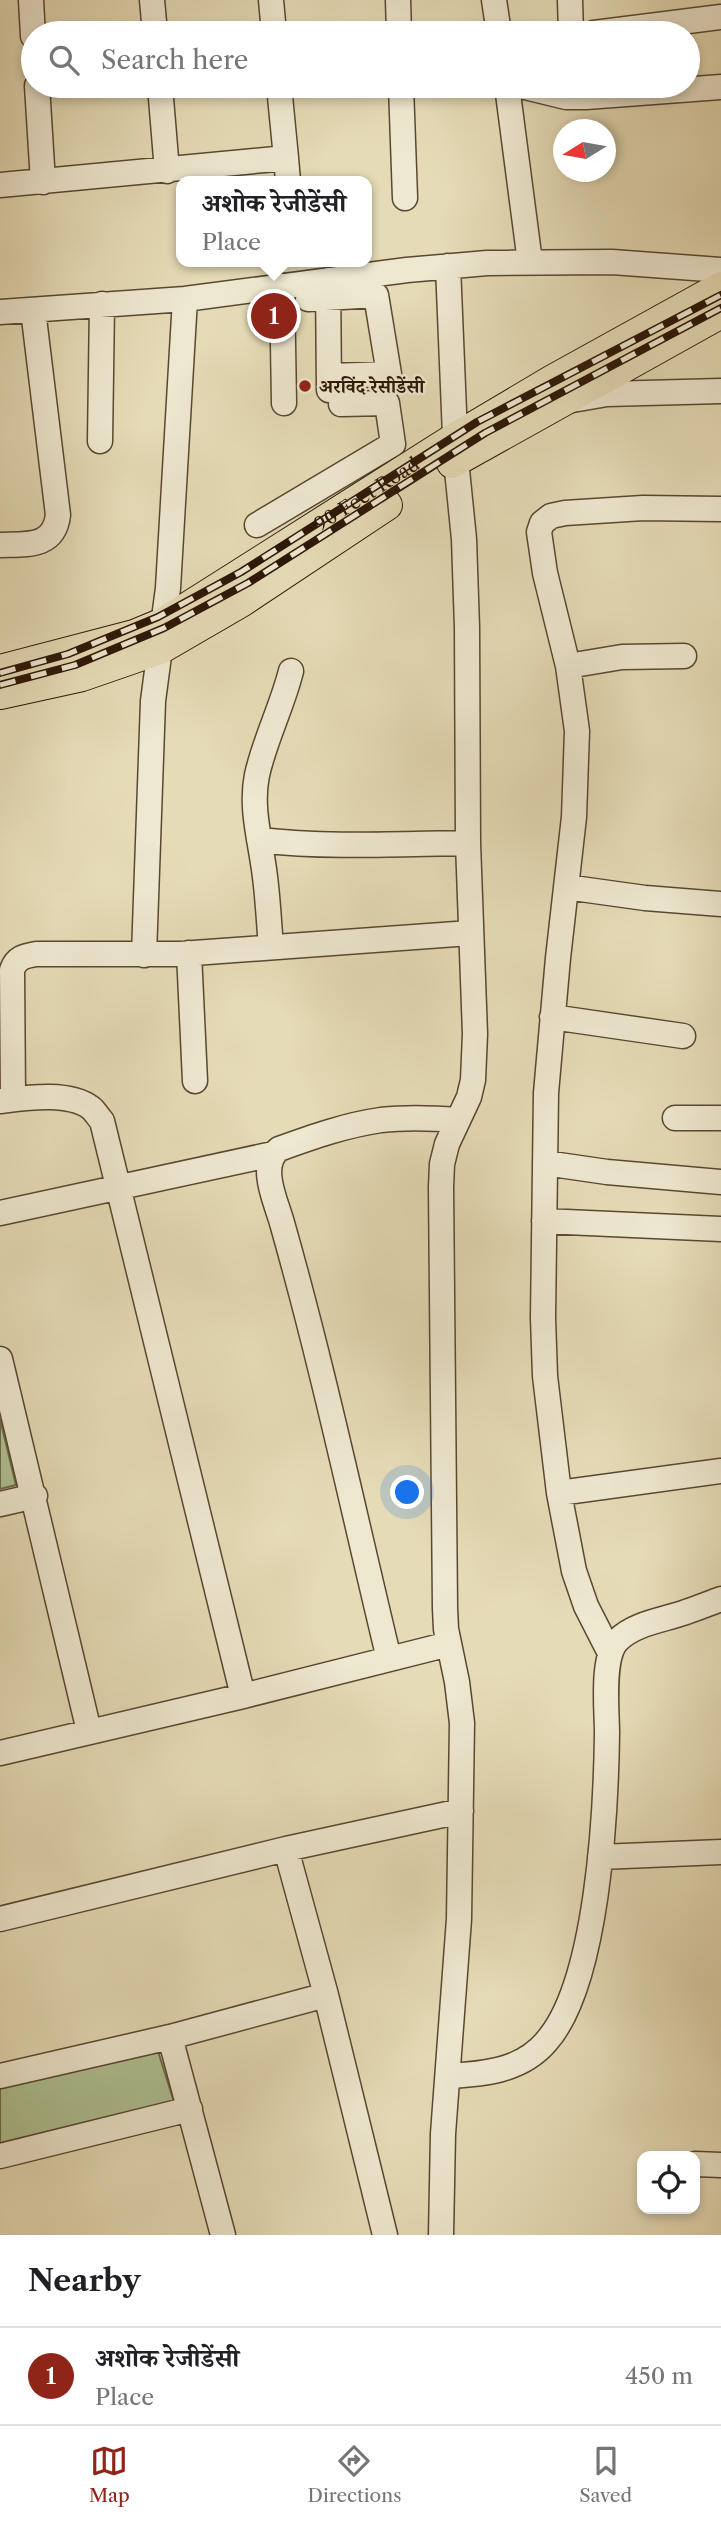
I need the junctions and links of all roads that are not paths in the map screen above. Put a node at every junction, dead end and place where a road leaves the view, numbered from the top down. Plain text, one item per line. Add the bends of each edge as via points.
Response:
1 (31, 0) edge
2 (152, 0) edge
3 (271, 0) edge
4 (398, 0) edge
5 (494, 0) edge
6 (570, 0) edge
7 (721, 17) edge
8 (32, 21) edge
9 (154, 21) edge
10 (273, 21) edge
11 (399, 21) edge
12 (497, 21) edge
13 (571, 21) edge
14 (689, 21) edge
15 (721, 87) edge
16 (700, 88) edge
17 (38, 98) edge
18 (161, 98) edge
19 (280, 98) edge
20 (401, 98) edge
21 (509, 98) edge
22 (287, 170) edge
23 (167, 171) junction
24 (43, 182) junction
25 (0, 185) edge
26 (405, 198) dead end
27 (530, 262) junction
28 (448, 266) junction
29 (721, 270) edge
30 (289, 284) edge
31 (721, 287) edge
32 (328, 288) junction
33 (185, 299) junction
34 (102, 304) junction
35 (248, 307) dead end
36 (33, 310) junction
37 (0, 312) edge
38 (721, 313) edge
39 (333, 390) junction
40 (721, 391) edge
41 (567, 401) junction
42 (284, 403) dead end
43 (100, 441) dead end
44 (456, 449) junction
45 (399, 457) junction
46 (309, 494) junction
47 (721, 509) edge
48 (324, 522) junction
49 (257, 525) dead end
50 (0, 545) edge
51 (162, 636) junction
52 (684, 656) dead end
53 (568, 667) junction
54 (0, 670) edge
55 (290, 671) dead end
56 (0, 694) edge
57 (259, 840) junction
58 (468, 843) junction
59 (566, 887) junction
60 (721, 904) edge
61 (470, 933) junction
62 (271, 947) junction
63 (189, 953) junction
64 (144, 955) junction
65 (552, 1017) junction
66 (683, 1036) dead end
67 (195, 1080) dead end
68 (7, 1100) edge
69 (675, 1118) dead end
70 (721, 1118) edge
71 (458, 1120) junction
72 (273, 1154) junction
73 (545, 1163) junction
74 (721, 1182) edge
75 (119, 1188) junction
76 (0, 1213) edge
77 (544, 1221) junction
78 (721, 1229) edge
79 (0, 1359) edge
80 (721, 1471) edge
81 (559, 1493) junction
82 (34, 1496) junction
83 (0, 1504) edge
84 (721, 1599) edge
85 (449, 1644) junction
86 (610, 1653) junction
87 (389, 1659) junction
88 (243, 1696) junction
89 (89, 1731) junction
90 (0, 1753) edge
91 (461, 1811) junction
92 (286, 1849) junction
93 (721, 1852) edge
94 (600, 1857) junction
95 (0, 1919) edge
96 (326, 1995) junction
97 (170, 2037) junction
98 (0, 2076) edge
99 (449, 2076) junction
100 (190, 2109) junction
101 (0, 2156) edge
102 (700, 2164) edge
103 (721, 2165) edge
104 (223, 2235) edge
105 (384, 2235) edge
106 (441, 2235) edge

1 - 8 street
2 - 9 street
3 - 10 street
4 - 11 street
5 - 12 street
6 - 13 street
7 - 14 street
15 - 16 street
17 - 24 street
18 - 23 street
19 - 22 street
20 - 26 street
21 - 27 street
22 - 23 street
23 - 24 street
24 - 25 street
27 - 28 street
27 - 29 street
28 - 32 street
28 - 44 street
30 - 32 street
30 - 33 street
30 - 35 street
30 - 42 street
31 - 44 main road, 90 Feet Road via 551,381
32 - 39 street
32 - 39 street via 376,295 389,374
33 - 34 street
33 - 51 street
34 - 36 street
34 - 43 street
36 - 37 street
36 - 50 street via 58,515 53,534 46,539
38 - 41 main road, 90 Feet Road
39 - 45 street via 387,403
40 - 41 street via 607,394
41 - 44 main road, 90 Feet Road
44 - 45 main road, 90 Feet Road
44 - 51 main road, 90 Feet Road via 241,602
44 - 58 street via 467,628
45 - 46 street
45 - 48 main road, 90 Feet Road
46 - 48 street
46 - 49 street
47 - 53 street via 588,511 551,516 542,523 540,544
48 - 51 main road, 90 Feet Road
51 - 54 main road, 90 Feet Road via 134,635
51 - 56 main road, 90 Feet Road via 82,676
51 - 64 street via 152,713
52 - 53 street via 622,657
53 - 59 street via 577,771
55 - 57 street via 257,775 254,810
57 - 58 street via 307,845
57 - 62 street
58 - 61 street
59 - 60 street
59 - 65 street
61 - 62 street
61 - 71 street via 475,1059 469,1097
62 - 63 street
63 - 64 street
63 - 67 street
64 - 68 street via 36,954 14,963
65 - 66 street
65 - 73 street
68 - 75 street via 51,1097 91,1108 102,1121
69 - 70 street
71 - 72 street via 380,1120 292,1144
71 - 85 street via 442,1164 441,1188
72 - 75 street
72 - 87 street via 270,1180
73 - 74 street
73 - 77 street
75 - 76 street
75 - 88 street
77 - 78 street
77 - 81 street via 545,1376
79 - 82 street
80 - 81 street
81 - 86 street via 574,1571
82 - 83 street
82 - 89 street
84 - 86 street via 644,1625 617,1641
85 - 87 street
85 - 91 street via 462,1723
86 - 94 street
87 - 88 street
88 - 89 street
89 - 90 street
91 - 92 street
91 - 99 street
92 - 95 street
92 - 96 street
93 - 94 street
94 - 99 street via 583,1964 572,1998 547,2042 522,2062 500,2070
96 - 97 street
96 - 105 street
97 - 98 street
97 - 100 street
99 - 106 street
100 - 101 street
100 - 104 street
102 - 103 street

